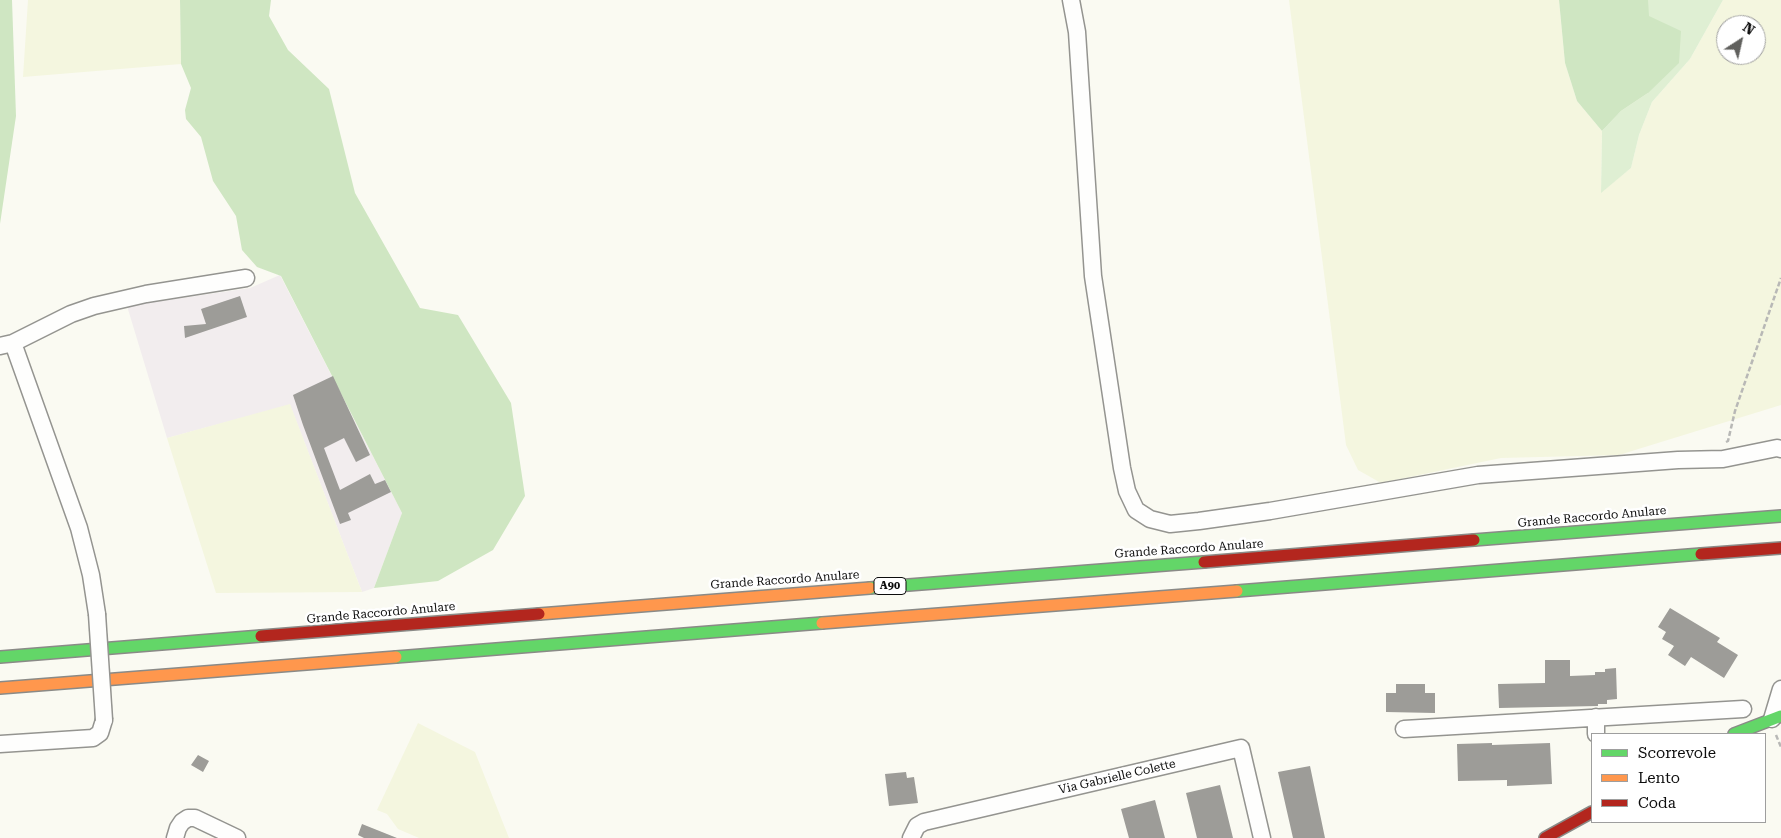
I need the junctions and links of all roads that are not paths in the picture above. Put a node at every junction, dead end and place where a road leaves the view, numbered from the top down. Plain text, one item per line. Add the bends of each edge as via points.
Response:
1 (1071, 0) edge
2 (246, 278) dead end
3 (6, 345) edge
4 (1781, 449) edge
5 (1781, 516) edge
6 (1781, 548) edge
7 (0, 657) edge
8 (0, 688) edge
9 (1781, 689) edge
10 (1744, 709) dead end
11 (1596, 717) junction
12 (1777, 718) edge
13 (1404, 729) dead end
14 (1596, 733) edge
15 (1737, 733) edge
16 (0, 744) edge
17 (1591, 813) edge
18 (175, 838) edge
19 (237, 838) edge
20 (911, 838) edge
21 (1262, 838) edge
22 (1545, 838) edge

1 - 4 street via 1077,32 1093,276 1127,491 1136,510 1150,519 1170,524 1198,521 1478,475 1723,459
2 - 3 street via 94,306
3 - 16 street, bridge via 78,528 91,575 104,720 100,733 93,738
5 - 7 main road, Grande Raccordo Anulare / A90
6 - 8 main road
9 - 12 street
10 - 11 street
11 - 13 street
11 - 14 street
12 - 15 main road
17 - 22 main road
18 - 19 street via 178,828 188,818 195,818
20 - 21 street, Via Gabrielle Colette via 917,826 924,822 1240,748

